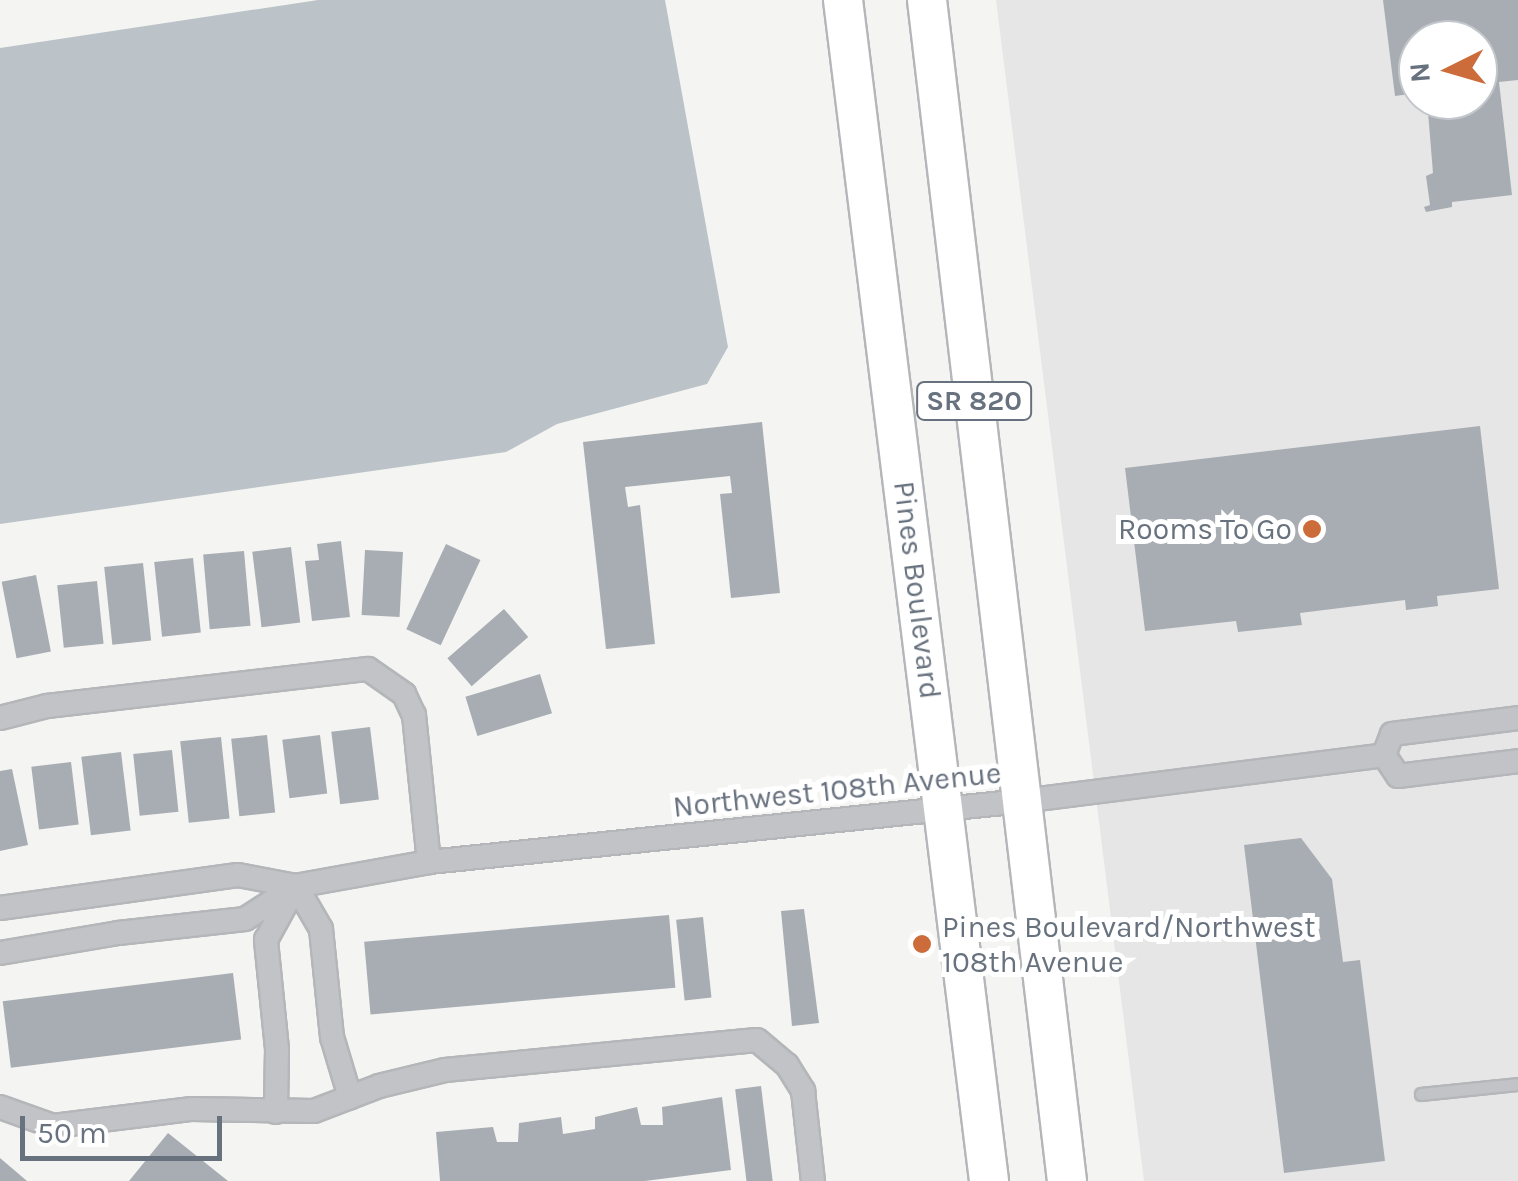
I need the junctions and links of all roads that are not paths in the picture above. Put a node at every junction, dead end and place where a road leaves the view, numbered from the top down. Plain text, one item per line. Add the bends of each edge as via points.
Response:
1 (843, 0) edge
2 (927, 0) edge
3 (0, 718) edge
4 (1518, 718) edge
5 (1384, 755) junction
6 (1518, 761) edge
7 (1022, 801) junction
8 (946, 810) junction
9 (429, 862) junction
10 (296, 886) junction
11 (0, 908) edge
12 (0, 954) edge
13 (1518, 1084) edge
14 (1421, 1094) dead end
15 (350, 1098) junction
16 (0, 1107) edge
17 (276, 1112) junction
18 (812, 1181) edge
19 (989, 1181) edge
20 (1067, 1181) edge

1 - 8 highway, Pines Boulevard / SR 820
2 - 7 highway, SR 820
3 - 9 street via 48,706 368,669 404,694 414,714
4 - 5 street, Northwest 108th Avenue via 1392,734
5 - 6 street via 1398,776
5 - 7 street, Northwest 108th Avenue
7 - 8 street, Northwest 108th Avenue
7 - 20 highway, SR 820
8 - 9 street, Northwest 108th Avenue
8 - 19 highway, Pines Boulevard / SR 820
9 - 10 street, Northwest 108th Avenue
10 - 11 street, Northwest 108th Avenue via 238,875
10 - 12 street, Northwest 108th Avenue via 245,920
10 - 15 street via 321,929 332,1037
10 - 17 street via 266,940 278,1050
13 - 14 lane
15 - 17 street via 314,1111
15 - 18 street via 445,1070 757,1040 787,1064 803,1090
16 - 17 street via 53,1126 192,1109

